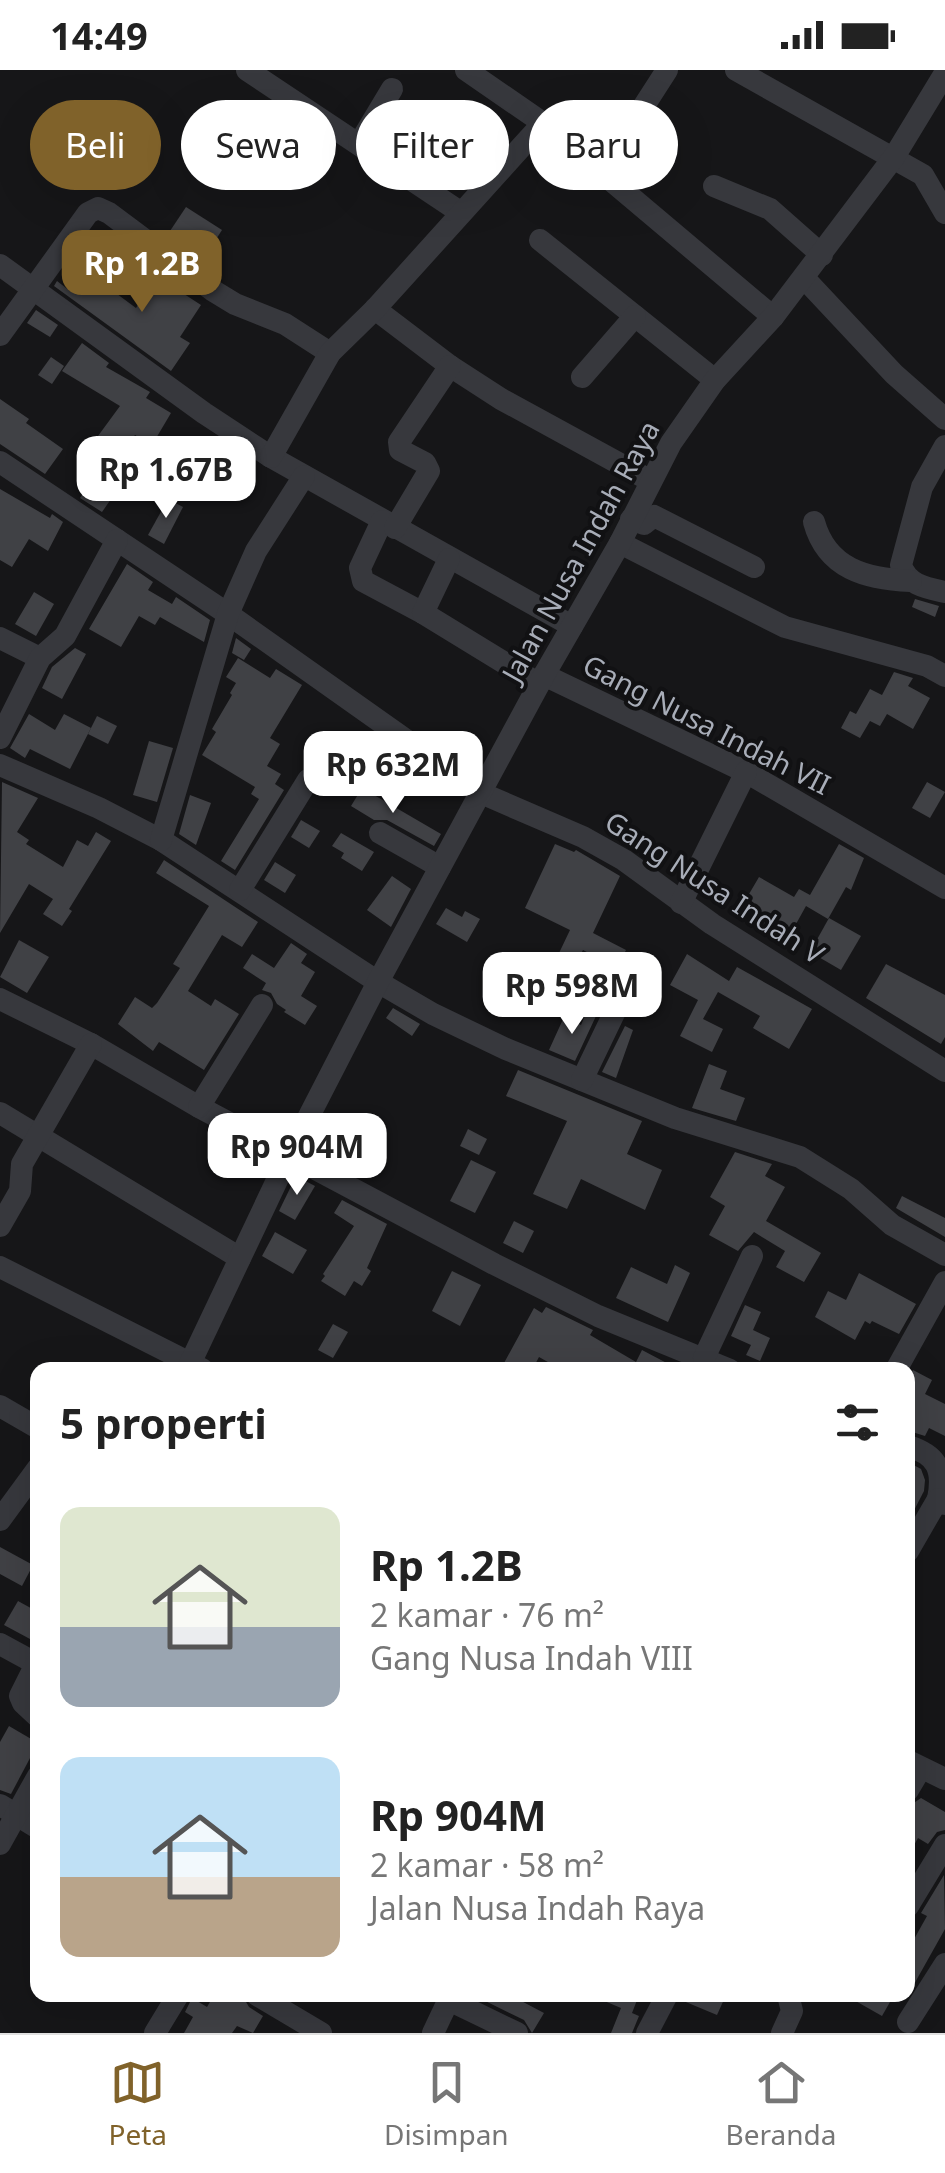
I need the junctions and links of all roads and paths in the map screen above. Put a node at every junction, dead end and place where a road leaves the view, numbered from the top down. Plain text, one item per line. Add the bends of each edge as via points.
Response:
1 (248, 70) edge
2 (466, 70) edge
3 (667, 70) edge
4 (736, 70) edge
5 (945, 73) edge
6 (392, 89) dead end
7 (385, 100) edge
8 (648, 100) edge
9 (529, 113) edge
10 (529, 138) edge
11 (356, 142) edge
12 (894, 157) junction
13 (714, 186) dead end
14 (427, 190) edge
15 (623, 190) edge
16 (460, 212) junction
17 (945, 213) edge
18 (540, 240) dead end
19 (822, 255) junction
20 (0, 266) edge
21 (804, 278) junction
22 (34, 290) junction
23 (374, 309) junction
24 (634, 316) junction
25 (773, 317) junction
26 (0, 335) edge
27 (330, 353) junction
28 (450, 366) junction
29 (582, 377) dead end
30 (715, 380) junction
31 (945, 419) edge
32 (945, 446) edge
33 (271, 457) junction
34 (0, 462) edge
35 (304, 476) junction
36 (651, 482) junction
37 (631, 519) junction
38 (814, 522) dead end
39 (389, 525) junction
40 (117, 540) junction
41 (620, 543) junction
42 (450, 559) junction
43 (754, 567) dead end
44 (911, 582) junction
45 (945, 592) edge
46 (423, 613) junction
47 (228, 614) junction
48 (572, 626) junction
49 (0, 638) edge
50 (40, 658) junction
51 (945, 676) edge
52 (542, 680) junction
53 (0, 738) edge
54 (0, 765) edge
55 (746, 772) junction
56 (308, 780) dead end
57 (481, 793) junction
58 (380, 833) dead end
59 (162, 840) junction
60 (440, 867) junction
61 (945, 888) edge
62 (240, 890) junction
63 (680, 903) junction
64 (378, 982) junction
65 (0, 999) edge
66 (619, 1003) dead end
67 (262, 1005) dead end
68 (91, 1044) junction
69 (945, 1072) edge
70 (582, 1080) junction
71 (199, 1107) junction
72 (0, 1114) edge
73 (39, 1136) junction
74 (289, 1154) junction
75 (0, 1226) edge
76 (945, 1255) edge
77 (752, 1256) dead end
78 (240, 1258) junction
79 (0, 1267) edge
80 (945, 1282) edge
81 (704, 1358) junction
82 (182, 1362) edge
83 (197, 1362) edge
84 (713, 1362) edge
85 (900, 1362) edge
86 (0, 1406) edge
87 (30, 1423) edge
88 (915, 1449) edge
89 (30, 1479) edge
90 (942, 1501) edge
91 (0, 1520) edge
92 (915, 1542) edge
93 (0, 1644) edge
94 (30, 1658) edge
95 (30, 1674) edge
96 (30, 1709) edge
97 (915, 1765) edge
98 (945, 1779) edge
99 (30, 1792) edge
100 (18, 1817) edge
101 (0, 1844) edge
102 (945, 1844) edge
103 (915, 1894) edge
104 (945, 1964) edge
105 (174, 2002) edge
106 (269, 2002) edge
107 (448, 2002) edge
108 (459, 2002) edge
109 (663, 2002) edge
110 (790, 2002) edge
111 (908, 2022) dead end
112 (155, 2033) edge
113 (322, 2033) edge
114 (432, 2033) edge
115 (517, 2033) edge
116 (648, 2033) edge
117 (782, 2033) edge

1 - 11 street
2 - 9 street
3 - 8 street
4 - 12 street
5 - 12 street, Jalan Nusa Indah Raya
6 - 7 street
10 - 16 street
12 - 17 street via 923,175
12 - 19 street, Jalan Nusa Indah Raya
13 - 19 street via 770,209
14 - 16 street
15 - 25 street
16 - 23 street
18 - 24 street
19 - 21 street, Jalan Nusa Indah Raya
20 - 22 street
21 - 25 street, Jalan Nusa Indah Raya
21 - 31 street
22 - 26 street
22 - 27 street via 98,208 212,290
22 - 33 street
23 - 27 street
23 - 28 street
24 - 29 street
24 - 30 street
25 - 30 street, Jalan Nusa Indah Raya
27 - 33 street
28 - 36 street
28 - 39 street via 399,442 400,450 429,471
30 - 36 street, Jalan Nusa Indah Raya
32 - 44 street via 922,487 906,544 902,565
33 - 35 street
34 - 40 street, Gang Nusa Indah V
35 - 39 street
35 - 47 street via 256,551
36 - 37 street, Jalan Nusa Indah Raya
37 - 41 street, Jalan Nusa Indah Raya
37 - 43 street via 644,524 654,516
38 - 44 street via 829,557 886,580
39 - 42 street
39 - 46 street, Gang Nusa Indah VII via 360,568 363,582
40 - 47 street, Gang Nusa Indah V
40 - 50 street via 66,636
41 - 48 street, Jalan Nusa Indah Raya
41 - 51 street via 786,627
42 - 46 street
42 - 48 street
44 - 45 street
46 - 52 street, Gang Nusa Indah VII
47 - 57 street, Gang Nusa Indah V
47 - 59 street
48 - 52 street, Jalan Nusa Indah Raya
49 - 50 street
50 - 53 street
52 - 55 street, Gang Nusa Indah VII
52 - 57 street, Jalan Nusa Indah Raya
54 - 59 street
55 - 61 street, Gang Nusa Indah VII
55 - 63 street
56 - 62 street
57 - 60 street, Jalan Nusa Indah Raya
57 - 63 street, Gang Nusa Indah V via 583,837
58 - 60 street
59 - 62 street
60 - 64 street, Jalan Nusa Indah Raya
62 - 64 street
63 - 69 street, Gang Nusa Indah V
64 - 70 street
64 - 74 street, Jalan Nusa Indah Raya
65 - 68 street
66 - 70 street
67 - 71 street
68 - 71 street
68 - 73 street
70 - 76 street via 800,1157
71 - 74 street
72 - 73 street
73 - 75 street
73 - 78 street
74 - 78 street, Jalan Nusa Indah Raya
74 - 81 street via 598,1316
77 - 81 street
78 - 83 street, Jalan Nusa Indah Raya
79 - 82 street
80 - 85 street
81 - 84 street
86 - 87 street
88 - 90 street via 938,1463
89 - 91 street
90 - 92 street
93 - 94 street
95 - 96 street via 20,1696
97 - 98 street
99 - 100 street
100 - 101 street
102 - 103 street
104 - 111 street
105 - 112 street
106 - 113 street
107 - 114 street
108 - 115 street
109 - 116 street
110 - 117 street

